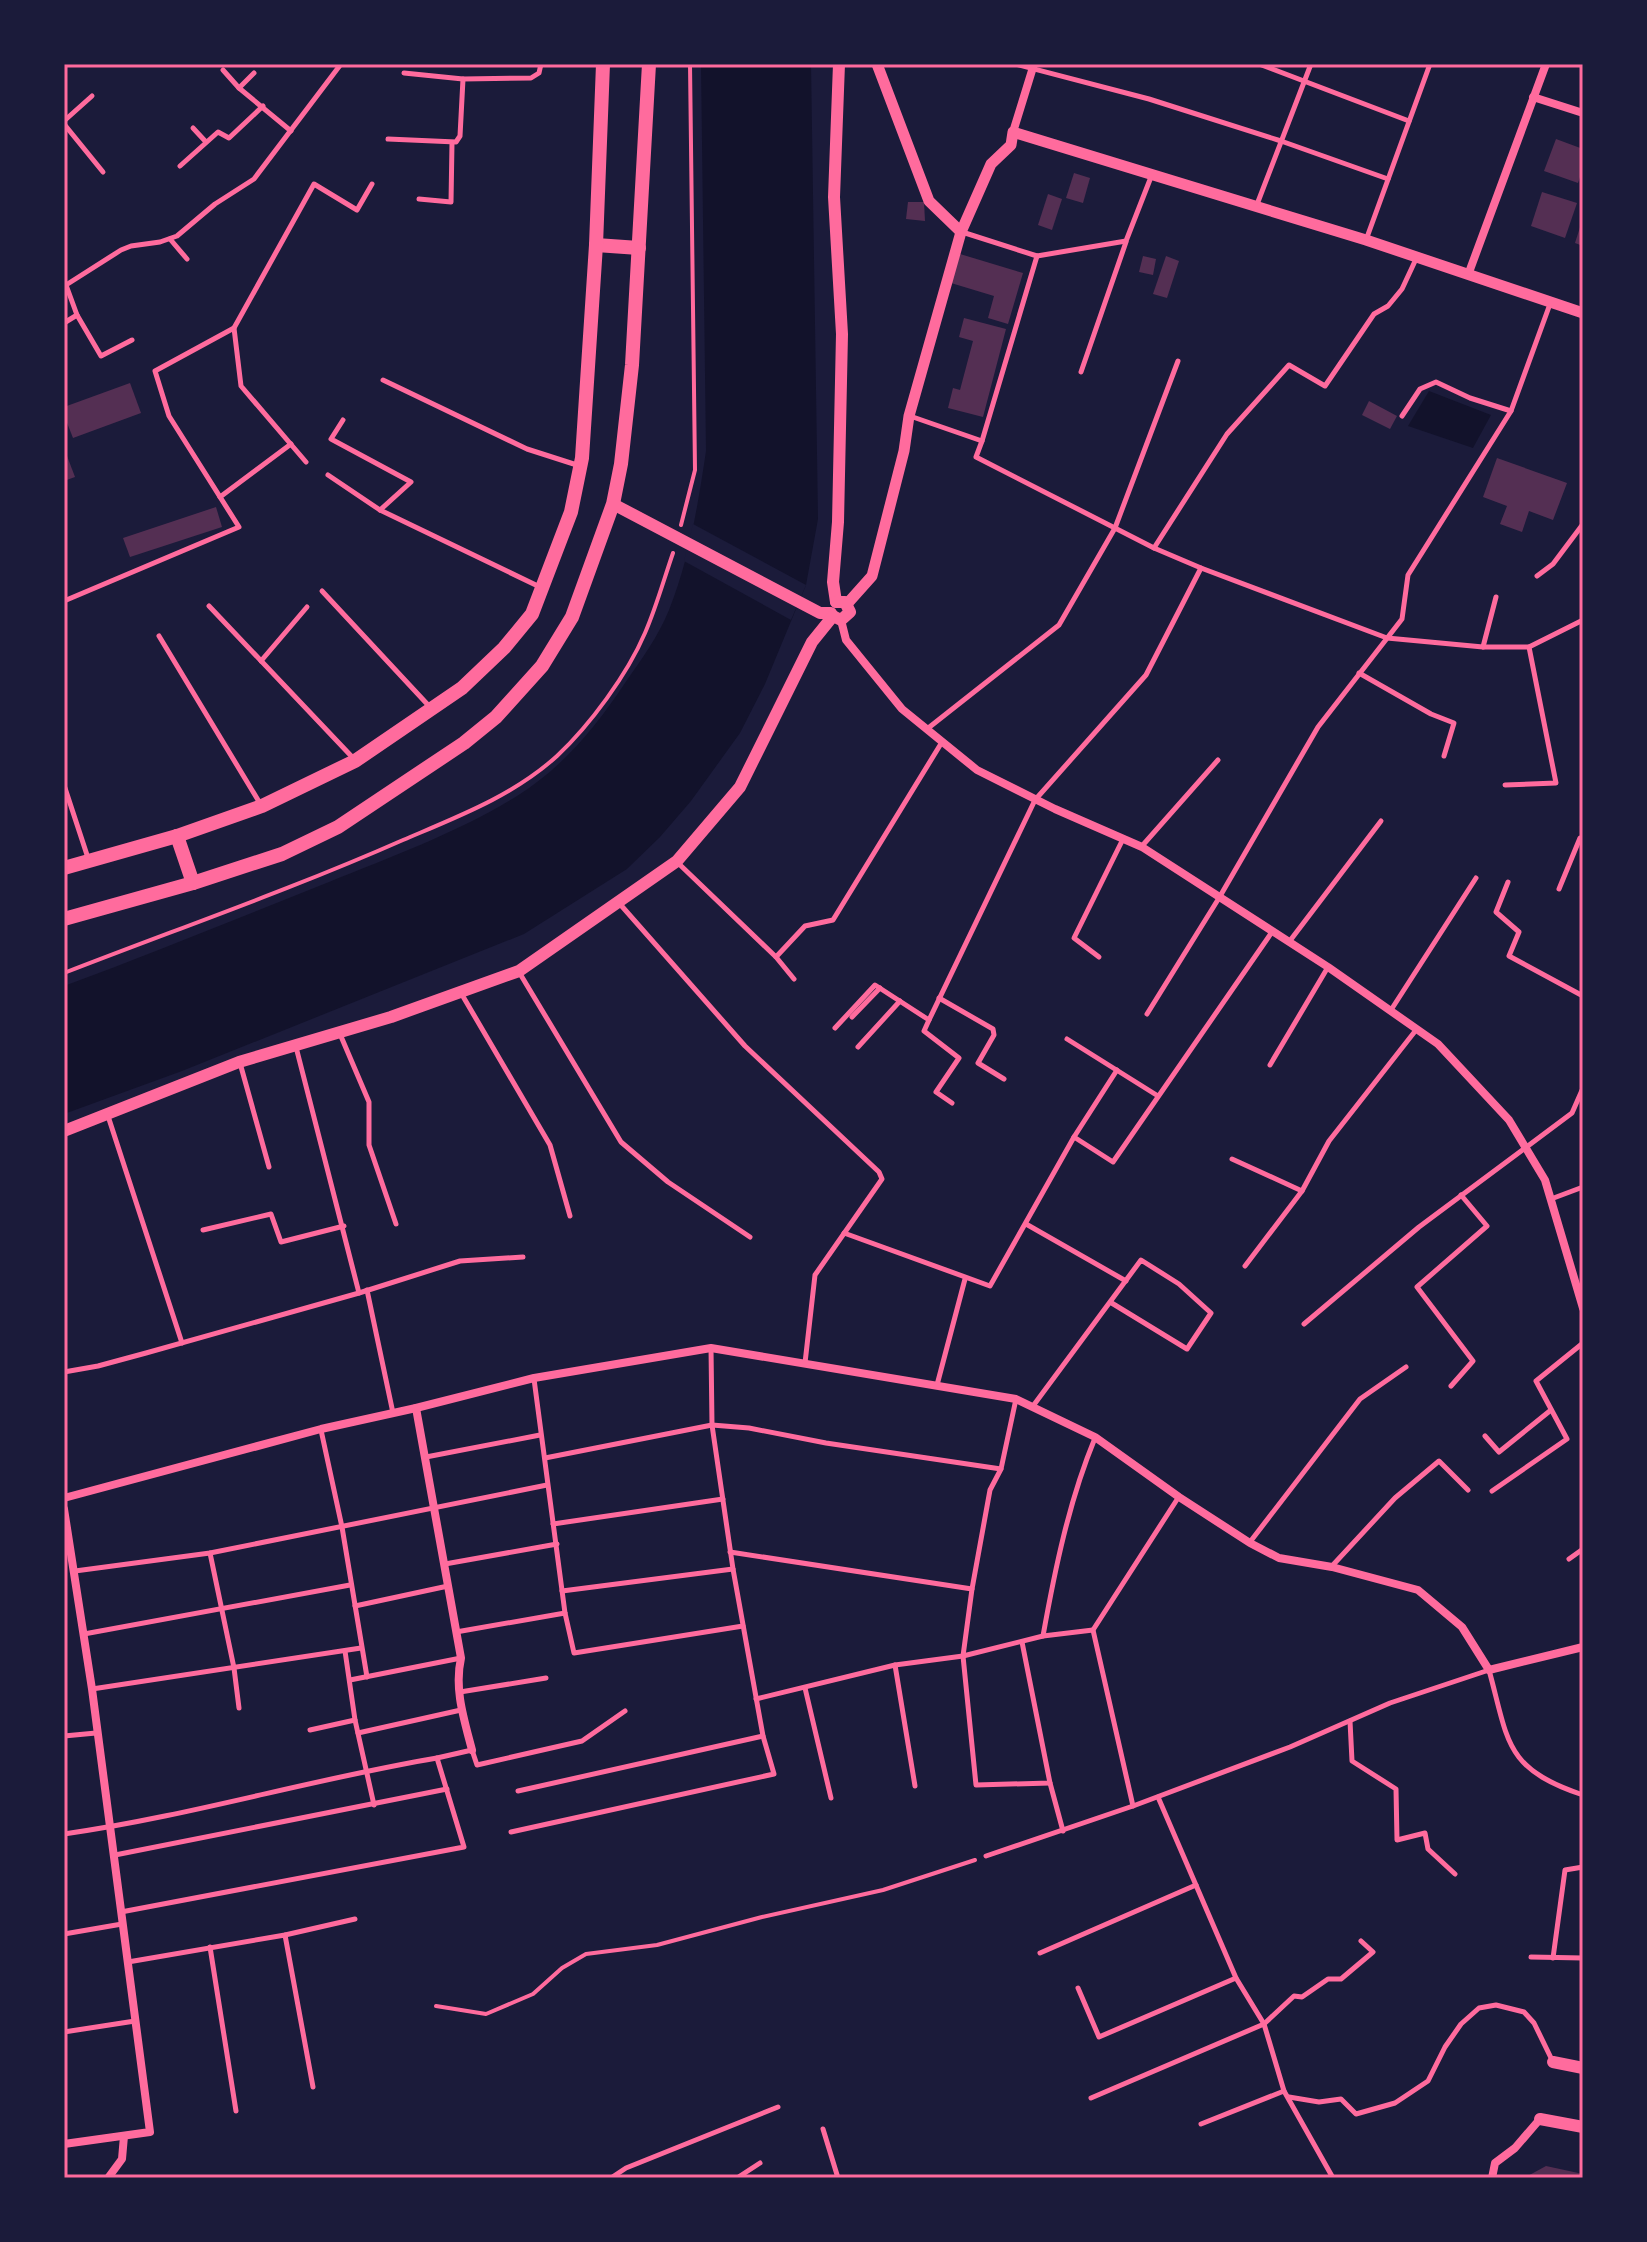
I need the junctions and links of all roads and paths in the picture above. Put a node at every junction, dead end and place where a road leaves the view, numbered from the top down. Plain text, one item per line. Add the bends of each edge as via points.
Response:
1 (341, 64) edge
2 (541, 64) edge
3 (603, 64) edge
4 (649, 64) edge
5 (839, 64) edge
6 (877, 64) edge
7 (1015, 64) edge
8 (1259, 64) edge
9 (1311, 64) edge
10 (1430, 64) edge
11 (1546, 64) edge
12 (1032, 67) edge
13 (223, 70) dead end
14 (254, 73) dead end
15 (404, 73) dead end
16 (463, 79) junction
17 (1303, 82) junction
18 (239, 88) junction
19 (92, 96) dead end
20 (1533, 97) junction
21 (263, 106) junction
22 (1583, 113) edge
23 (1409, 121) junction
24 (64, 122) edge
25 (193, 128) dead end
26 (291, 131) junction
27 (1013, 132) junction
28 (388, 139) dead end
29 (1281, 141) junction
30 (206, 142) junction
31 (452, 143) junction
32 (180, 166) dead end
33 (103, 172) dead end
34 (1152, 176) junction
35 (1388, 179) junction
36 (372, 184) dead end
37 (419, 199) dead end
38 (1256, 208) junction
39 (961, 232) junction
40 (170, 239) junction
41 (1366, 240) junction
42 (1126, 241) junction
43 (596, 245) junction
44 (639, 248) junction
45 (1037, 256) junction
46 (1417, 258) junction
47 (187, 259) dead end
48 (1468, 275) junction
49 (65, 284) edge
50 (1550, 303) junction
51 (1583, 313) edge
52 (77, 315) junction
53 (64, 323) edge
54 (234, 328) junction
55 (132, 340) dead end
56 (1178, 361) dead end
57 (1081, 372) dead end
58 (383, 380) dead end
59 (1511, 411) junction
60 (909, 416) junction
61 (1402, 416) dead end
62 (343, 420) dead end
63 (982, 441) junction
64 (291, 444) junction
65 (306, 462) dead end
66 (581, 466) junction
67 (328, 475) dead end
68 (220, 497) junction
69 (613, 504) junction
70 (380, 510) junction
71 (1583, 524) edge
72 (1115, 528) junction
73 (1154, 548) junction
74 (1201, 568) junction
75 (1537, 576) dead end
76 (543, 589) junction
77 (322, 591) dead end
78 (1496, 597) dead end
79 (64, 601) edge
80 (209, 606) dead end
81 (307, 607) dead end
82 (838, 611) junction
83 (1583, 620) edge
84 (159, 636) dead end
85 (1387, 638) junction
86 (1483, 647) junction
87 (1529, 647) junction
88 (261, 661) junction
89 (1359, 673) junction
90 (433, 710) junction
91 (926, 729) junction
92 (942, 742) junction
93 (1444, 756) dead end
94 (1218, 760) dead end
95 (355, 761) junction
96 (64, 785) edge
97 (1505, 785) dead end
98 (1035, 800) junction
99 (262, 806) junction
100 (1381, 821) dead end
101 (177, 836) junction
102 (1123, 839) junction
103 (1583, 839) edge
104 (1142, 847) junction
105 (677, 861) junction
106 (90, 862) junction
107 (64, 868) edge
108 (1476, 878) dead end
109 (1508, 882) dead end
110 (193, 883) junction
111 (1559, 889) dead end
112 (1219, 898) junction
113 (619, 903) junction
114 (64, 919) edge
115 (1272, 932) junction
116 (1289, 942) junction
117 (776, 957) junction
118 (1099, 957) dead end
119 (1328, 967) junction
120 (519, 971) junction
121 (794, 979) dead end
122 (880, 988) junction
123 (461, 992) junction
124 (1583, 996) edge
125 (939, 998) junction
126 (900, 1001) junction
127 (1390, 1011) junction
128 (1147, 1014) dead end
129 (852, 1017) dead end
130 (929, 1020) junction
131 (835, 1028) dead end
132 (1416, 1030) junction
133 (339, 1033) junction
134 (1067, 1039) dead end
135 (296, 1047) junction
136 (858, 1047) dead end
137 (239, 1062) junction
138 (1270, 1065) dead end
139 (1117, 1070) junction
140 (1004, 1079) dead end
141 (1583, 1088) edge
142 (1158, 1096) junction
143 (952, 1103) dead end
144 (108, 1115) junction
145 (64, 1131) edge
146 (1074, 1137) junction
147 (1524, 1147) junction
148 (1232, 1159) dead end
149 (269, 1167) dead end
150 (1583, 1187) edge
151 (1302, 1191) junction
152 (1461, 1195) junction
153 (1550, 1200) junction
154 (570, 1216) dead end
155 (396, 1224) dead end
156 (1026, 1224) junction
157 (344, 1226) junction
158 (203, 1230) dead end
159 (844, 1233) junction
160 (750, 1237) dead end
161 (523, 1257) dead end
162 (1245, 1266) dead end
163 (965, 1279) junction
164 (1126, 1281) junction
165 (367, 1290) junction
166 (359, 1293) junction
167 (1110, 1302) junction
168 (1583, 1308) edge
169 (1304, 1324) dead end
170 (182, 1343) junction
171 (1583, 1343) edge
172 (711, 1348) junction
173 (805, 1363) junction
174 (1406, 1367) dead end
175 (64, 1372) edge
176 (534, 1378) junction
177 (937, 1385) junction
178 (1451, 1386) dead end
179 (1016, 1399) junction
180 (1033, 1406) junction
181 (416, 1408) junction
182 (1551, 1410) junction
183 (393, 1413) junction
184 (712, 1425) junction
185 (321, 1429) junction
186 (540, 1435) junction
187 (1485, 1436) dead end
188 (1095, 1437) junction
189 (426, 1457) junction
190 (545, 1458) junction
191 (1001, 1469) junction
192 (547, 1485) junction
193 (1468, 1490) dead end
194 (1492, 1491) dead end
195 (1179, 1497) junction
196 (64, 1498) edge
197 (723, 1499) junction
198 (64, 1509) edge
199 (434, 1509) junction
200 (553, 1524) junction
201 (342, 1527) junction
202 (1250, 1543) junction
203 (557, 1544) junction
204 (1583, 1549) edge
205 (730, 1552) junction
206 (210, 1553) junction
207 (1569, 1559) dead end
208 (445, 1564) junction
209 (1332, 1567) junction
210 (733, 1569) junction
211 (75, 1571) junction
212 (350, 1585) junction
213 (449, 1586) junction
214 (972, 1589) junction
215 (562, 1591) junction
216 (355, 1606) junction
217 (221, 1610) junction
218 (565, 1613) junction
219 (743, 1626) junction
220 (1093, 1630) junction
221 (456, 1632) junction
222 (83, 1634) junction
223 (1043, 1636) junction
224 (1022, 1642) junction
225 (1583, 1647) edge
226 (361, 1648) junction
227 (345, 1651) junction
228 (963, 1656) junction
229 (461, 1658) junction
230 (895, 1665) junction
231 (234, 1668) junction
232 (1489, 1670) junction
233 (367, 1677) junction
234 (546, 1678) dead end
235 (350, 1680) junction
236 (805, 1688) junction
237 (92, 1689) junction
238 (459, 1693) junction
239 (756, 1699) junction
240 (239, 1708) dead end
241 (461, 1710) junction
242 (625, 1711) dead end
243 (355, 1720) junction
244 (1350, 1721) junction
245 (310, 1730) dead end
246 (96, 1733) junction
247 (358, 1733) junction
248 (64, 1736) edge
249 (763, 1736) junction
250 (472, 1750) junction
251 (437, 1758) junction
252 (367, 1770) junction
253 (1050, 1783) junction
254 (915, 1786) dead end
255 (447, 1789) junction
256 (518, 1791) dead end
257 (1583, 1795) edge
258 (1158, 1797) junction
259 (831, 1798) dead end
260 (374, 1805) junction
261 (1133, 1806) junction
262 (110, 1828) junction
263 (1063, 1831) junction
264 (511, 1832) dead end
265 (64, 1834) edge
266 (115, 1855) junction
267 (986, 1856) joint
268 (1583, 1867) edge
269 (1455, 1874) dead end
270 (1196, 1885) junction
271 (121, 1912) junction
272 (355, 1919) dead end
273 (123, 1924) junction
274 (64, 1934) edge
275 (285, 1935) junction
276 (1361, 1941) dead end
277 (210, 1947) junction
278 (1040, 1953) dead end
279 (1531, 1957) dead end
280 (1553, 1958) junction
281 (1583, 1958) edge
282 (128, 1962) junction
283 (1236, 1978) junction
284 (1078, 1988) dead end
285 (436, 2006) dead end
286 (136, 2021) junction
287 (1264, 2024) junction
288 (64, 2032) edge
289 (1553, 2062) joint
290 (1583, 2068) edge
291 (313, 2087) dead end
292 (1284, 2091) junction
293 (1288, 2097) junction
294 (1091, 2098) dead end
295 (778, 2107) dead end
296 (236, 2111) dead end
297 (1540, 2119) joint
298 (1201, 2124) dead end
299 (1583, 2127) edge
300 (823, 2129) dead end
301 (124, 2136) junction
302 (64, 2144) edge
303 (760, 2163) dead end
304 (108, 2178) edge
305 (611, 2178) edge
306 (737, 2178) edge
307 (838, 2178) edge
308 (1333, 2178) edge
309 (1492, 2178) edge

1 - 26 lane
2 - 16 lane via 531,78
3 - 43 main road
4 - 44 main road
5 - 82 main road via 834,197 842,334 833,582
6 - 39 street via 929,201
7 - 12 lane
8 - 17 lane
9 - 17 lane
10 - 23 lane
11 - 20 street
12 - 27 street
12 - 29 lane
13 - 18 lane
14 - 18 lane
15 - 16 lane
16 - 31 lane via 460,136
17 - 23 lane
17 - 29 lane
18 - 21 lane
19 - 24 lane
20 - 22 street
20 - 48 street
21 - 26 lane
21 - 30 lane via 229,138 218,132
23 - 35 lane
24 - 33 lane
25 - 30 lane
26 - 40 lane via 254,179
27 - 34 street
27 - 39 street via 1011,145 991,164
28 - 31 lane
29 - 35 lane
29 - 38 lane
30 - 32 lane
31 - 37 lane via 451,202
34 - 38 street
34 - 42 lane
35 - 41 lane
36 - 54 lane via 357,210 314,184
38 - 41 street
39 - 45 lane
39 - 60 street
40 - 47 lane
40 - 49 lane via 121,250
41 - 46 street
42 - 45 lane
42 - 57 lane
43 - 44 main road
43 - 66 main road
44 - 69 main road via 630,379
45 - 63 lane
46 - 48 street
46 - 73 lane via 1402,289 1374,314 1325,386 1289,365 1227,434
48 - 50 street
49 - 52 lane
50 - 51 street
50 - 59 lane
52 - 53 lane
52 - 55 lane via 101,356
54 - 64 lane via 241,386
54 - 68 lane via 155,371 169,416
56 - 72 lane
58 - 66 lane via 527,449
59 - 61 lane via 1436,382 1420,389
59 - 85 lane via 1408,575 1402,619
60 - 63 lane
60 - 82 street via 872,576
62 - 70 lane via 331,439 411,482
63 - 72 lane via 976,457
64 - 65 lane
64 - 68 lane
66 - 76 main road via 571,512
67 - 70 lane
68 - 79 lane via 239,527
69 - 82 main road via 820,613
69 - 110 main road via 560,639 496,717 338,827 282,854
70 - 76 lane
71 - 75 lane via 1553,564
72 - 73 lane
72 - 91 lane via 1059,625
73 - 74 lane
74 - 85 lane
74 - 98 lane via 1146,675
76 - 90 main road via 532,614 504,648
77 - 90 lane
78 - 86 lane
80 - 88 lane
81 - 88 lane
82 - 91 street via 846,640 902,709
82 - 105 main road via 812,642 740,787
83 - 87 lane
84 - 99 lane
85 - 86 lane
85 - 89 lane
86 - 87 lane
87 - 97 lane via 1556,783
88 - 95 lane
89 - 93 lane via 1454,723
89 - 112 lane via 1318,727
90 - 95 main road
91 - 92 street
92 - 98 street via 977,770
92 - 117 lane via 833,920 805,926
94 - 104 lane
95 - 99 main road
96 - 106 lane
98 - 102 street
98 - 125 lane
99 - 101 main road
100 - 116 lane
101 - 106 main road
101 - 110 main road
102 - 104 street
102 - 118 lane via 1074,938
103 - 111 lane
104 - 112 street
105 - 113 main road
105 - 117 lane
106 - 107 main road
108 - 127 lane
109 - 124 lane via 1496,912 1519,932 1509,956
110 - 114 main road
112 - 115 street
112 - 128 lane
113 - 120 main road
113 - 159 lane via 745,1046 879,1172 882,1179
115 - 116 street
115 - 142 lane
116 - 119 street
117 - 121 lane
119 - 127 street
119 - 138 lane
120 - 123 main road
120 - 160 lane via 621,1142 668,1182
122 - 126 lane
122 - 129 lane
122 - 131 lane via 875,985
123 - 133 main road
123 - 154 lane via 550,1145
125 - 130 lane
125 - 140 lane via 993,1029 978,1063
126 - 130 lane
126 - 136 lane
127 - 132 street
130 - 143 lane via 924,1031 959,1058 936,1092
132 - 147 street via 1438,1044 1499,1109
132 - 151 lane via 1329,1141
133 - 135 main road
133 - 155 lane via 369,1102 369,1145
134 - 139 lane
135 - 137 main road
135 - 157 lane
137 - 144 main road
137 - 149 lane
139 - 142 lane
139 - 146 lane
141 - 147 lane via 1572,1113
142 - 146 lane via 1113,1162
144 - 145 main road
144 - 170 lane
146 - 156 lane
147 - 152 lane
147 - 153 street via 1545,1180
148 - 151 lane
150 - 153 lane
151 - 162 lane
152 - 169 lane
152 - 178 lane via 1487,1226 1417,1287 1473,1361
153 - 168 street
156 - 163 lane via 990,1286
156 - 164 lane
157 - 158 lane via 281,1242 271,1214
157 - 166 lane
159 - 163 lane
159 - 173 lane via 815,1275
161 - 165 lane via 460,1261
163 - 177 lane
164 - 167 lane
164 - 167 lane via 1141,1260 1211,1313 1187,1349
165 - 166 lane
165 - 183 lane
166 - 170 lane
167 - 180 lane
170 - 175 lane
171 - 182 lane via 1536,1381
172 - 173 street
172 - 176 street
172 - 184 lane
173 - 177 street
174 - 202 lane via 1360,1399
176 - 181 street
176 - 186 lane
177 - 179 street
179 - 180 street
179 - 191 lane
180 - 188 street
181 - 183 street
181 - 189 street
182 - 187 lane via 1499,1452
182 - 194 lane via 1567,1439
183 - 185 street
184 - 190 lane
184 - 191 lane
184 - 197 lane
185 - 196 street
185 - 201 lane
186 - 189 lane
186 - 190 lane
188 - 195 street
188 - 223 lane via 1081,1472
189 - 199 street
190 - 192 lane
191 - 214 lane via 990,1490
192 - 199 lane
192 - 200 lane
193 - 209 lane via 1439,1461 1395,1498
195 - 202 street
195 - 220 lane
197 - 200 lane
197 - 205 lane
198 - 211 street
199 - 201 lane
199 - 208 street
200 - 203 lane
201 - 206 lane
201 - 212 lane
202 - 209 street via 1279,1558
203 - 208 lane
203 - 215 lane
204 - 207 lane
205 - 210 lane
205 - 214 lane
206 - 211 lane
206 - 217 lane
208 - 213 street
209 - 232 street via 1418,1590 1462,1627
210 - 215 lane
210 - 219 lane
211 - 222 street
212 - 216 lane
212 - 217 lane
213 - 216 lane
213 - 221 street
214 - 228 lane
215 - 218 lane
216 - 226 lane
217 - 222 lane
217 - 231 lane
218 - 219 lane via 574,1653
218 - 221 lane
219 - 239 lane
220 - 223 lane
220 - 261 lane
221 - 229 street
222 - 237 street
223 - 224 lane
224 - 228 lane
224 - 253 lane
225 - 232 street
226 - 227 lane
226 - 233 lane
227 - 231 lane
227 - 235 lane
228 - 230 lane
228 - 253 lane via 976,1785
229 - 233 lane
229 - 238 street
230 - 236 lane
230 - 254 lane
231 - 237 lane
231 - 240 lane
232 - 244 lane
232 - 257 lane via 1519,1761 1560,1788
233 - 235 lane
234 - 238 lane
235 - 243 lane
236 - 239 lane
236 - 259 lane
237 - 246 street
238 - 241 street
239 - 249 lane
241 - 247 lane
241 - 250 street
242 - 250 lane via 582,1741 477,1765
243 - 245 lane
243 - 247 lane
244 - 258 lane
244 - 269 lane via 1352,1761 1396,1789 1397,1840 1425,1833 1428,1849
246 - 248 lane
246 - 262 street
247 - 252 lane
249 - 256 lane
249 - 264 lane via 774,1774
250 - 251 lane
251 - 252 lane
251 - 255 lane
252 - 260 lane
252 - 262 lane
253 - 263 lane
255 - 260 lane
255 - 271 lane via 464,1847
258 - 261 lane
258 - 270 lane
260 - 266 lane
261 - 263 lane
262 - 265 lane
262 - 266 street
263 - 267 lane
266 - 271 street
267 - 285 path via 883,1890 657,1945 586,1954 533,1994 486,2014
268 - 280 lane via 1565,1870
270 - 278 lane
270 - 283 lane
271 - 273 street
272 - 275 lane
273 - 274 lane
273 - 282 street
275 - 277 lane
275 - 291 lane
276 - 287 lane via 1373,1952 1341,1979 1328,1979 1302,1997 1294,1996
277 - 282 lane
277 - 296 lane
279 - 280 lane
280 - 281 lane
282 - 286 street
283 - 284 lane via 1099,2037
283 - 287 lane
286 - 288 lane
286 - 301 street via 150,2132
287 - 292 lane
287 - 294 lane
289 - 290 main road
289 - 293 lane via 1524,2012 1496,2005 1479,2008 1461,2024 1428,2081 1395,2103 1356,2114 1341,2099
292 - 293 lane
292 - 298 lane
293 - 308 lane
295 - 305 lane
297 - 299 main road
297 - 309 street via 1495,2163
300 - 307 lane
301 - 302 street
301 - 304 street via 122,2159
303 - 306 lane

